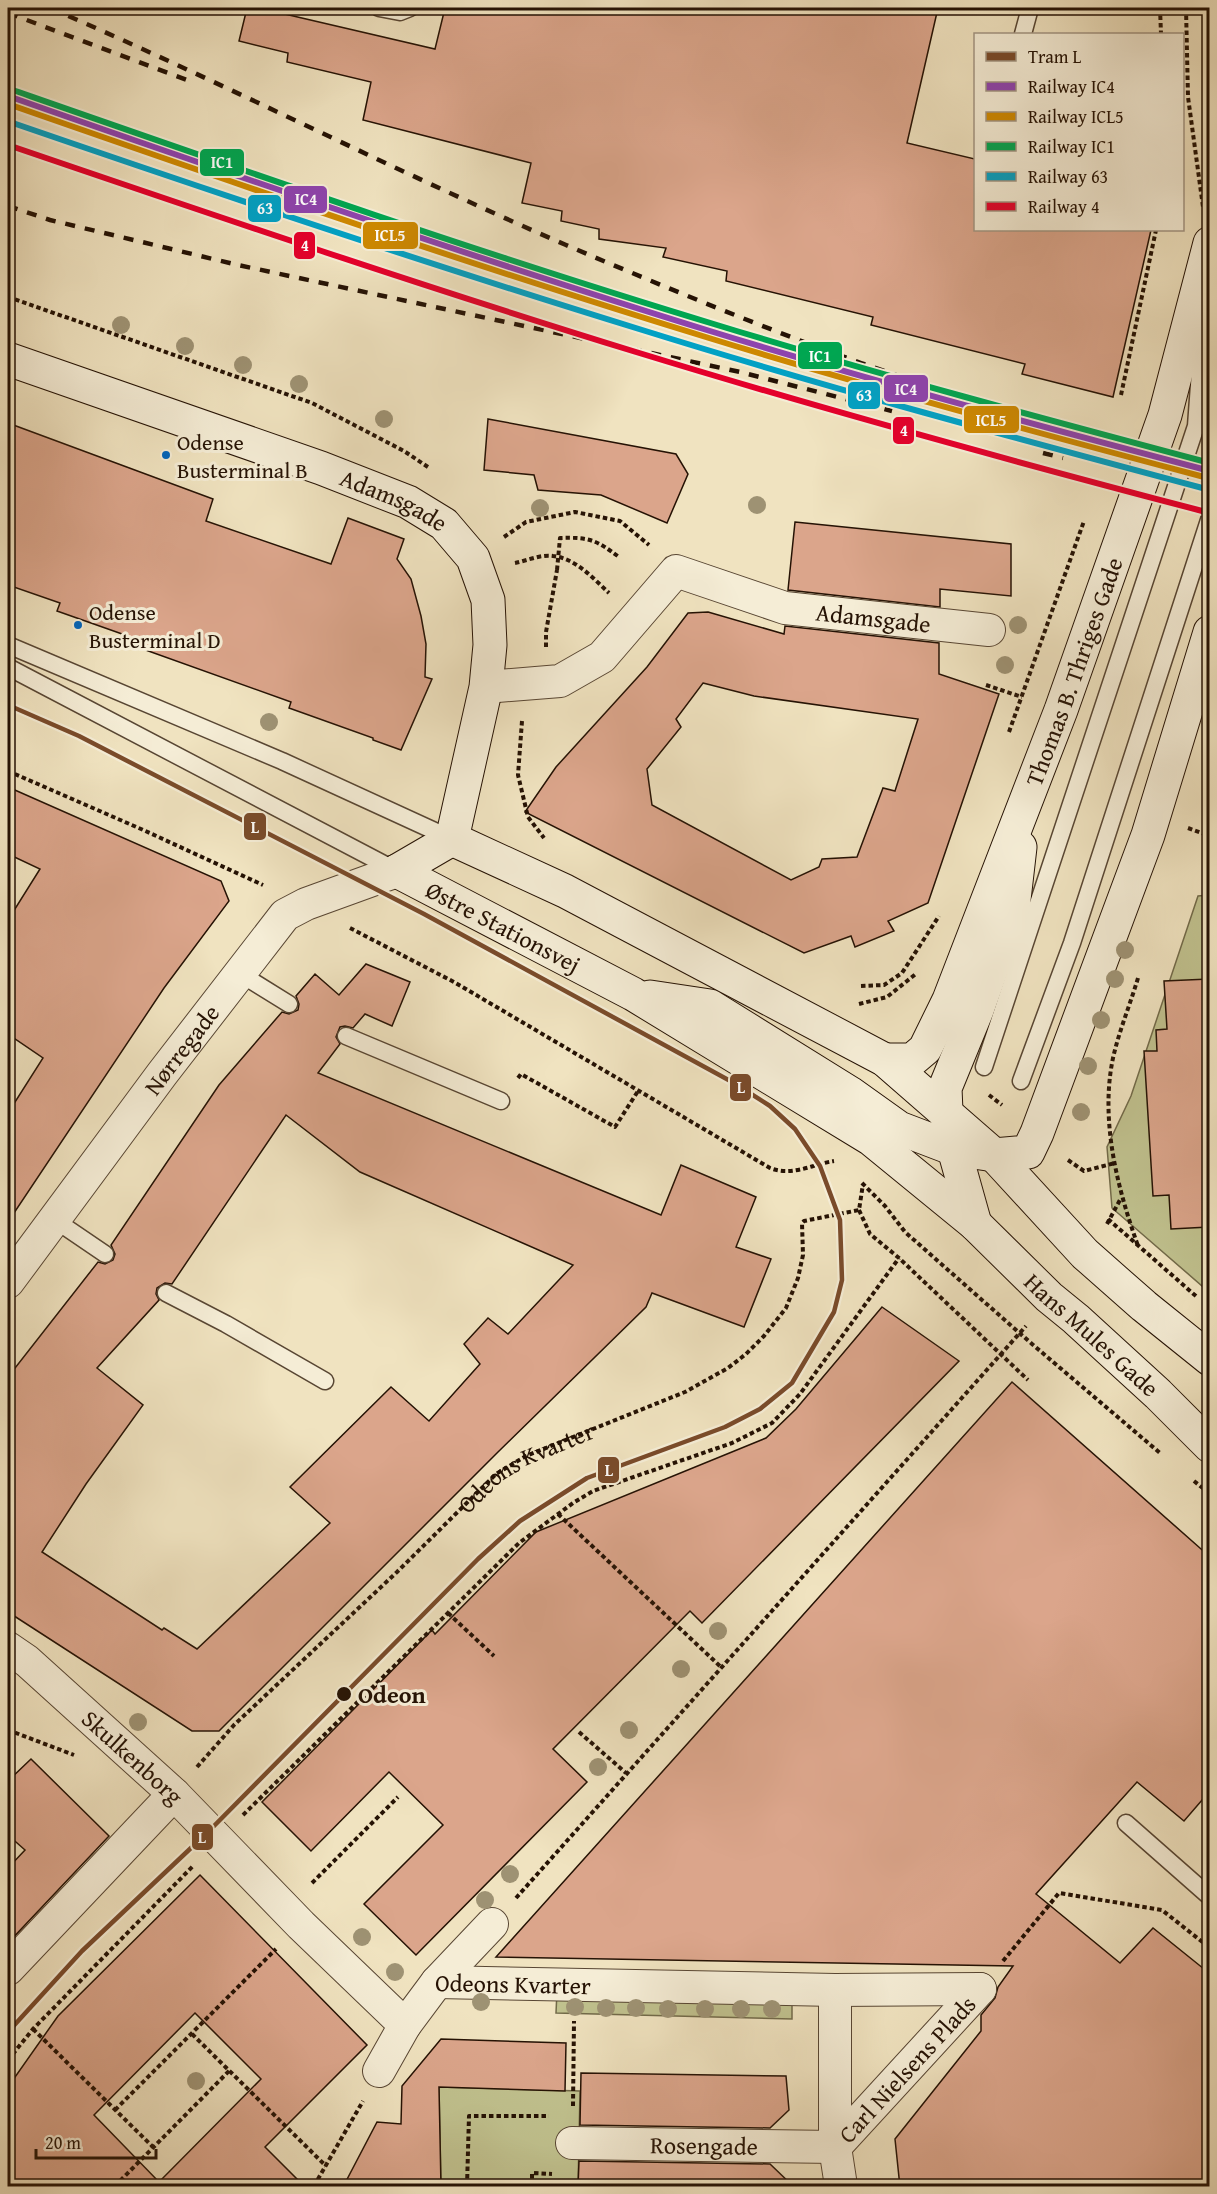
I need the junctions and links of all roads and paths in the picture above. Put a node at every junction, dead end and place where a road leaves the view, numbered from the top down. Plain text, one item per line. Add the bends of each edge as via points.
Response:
1 (379, 8) edge
2 (410, 8) edge
3 (1030, 8) edge
4 (1160, 8) edge
5 (1186, 8) edge
6 (1023, 33) edge
7 (1161, 33) edge
8 (1156, 231) edge
9 (1209, 246) edge
10 (8, 297) edge
11 (8, 360) edge
12 (1121, 395) dead end
13 (423, 464) dead end
14 (1209, 518) edge
15 (1084, 521) dead end
16 (526, 522) dead end
17 (619, 556) dead end
18 (515, 564) dead end
19 (676, 571) junction
20 (611, 595) dead end
21 (989, 630) dead end
22 (1209, 632) edge
23 (10, 647) edge
24 (546, 648) dead end
25 (8, 667) edge
26 (526, 683) junction
27 (986, 685) dead end
28 (486, 687) junction
29 (1001, 690) dead end
30 (1006, 740) dead end
31 (8, 771) edge
32 (1024, 804) junction
33 (1184, 827) dead end
34 (1209, 836) edge
35 (452, 839) junction
36 (549, 845) dead end
37 (397, 871) junction
38 (306, 904) junction
39 (942, 911) dead end
40 (922, 969) dead end
41 (1140, 970) dead end
42 (239, 974) junction
43 (861, 986) dead end
44 (633, 994) junction
45 (851, 1001) dead end
46 (289, 1004) dead end
47 (346, 1036) dead end
48 (885, 1060) junction
49 (984, 1067) dead end
50 (1021, 1081) dead end
51 (638, 1091) junction
52 (501, 1101) joint
53 (946, 1113) junction
54 (954, 1149) junction
55 (994, 1155) junction
56 (840, 1160) dead end
57 (1068, 1160) dead end
58 (1115, 1163) junction
59 (857, 1177) dead end
60 (862, 1184) junction
61 (1121, 1198) junction
62 (859, 1210) junction
63 (56, 1220) junction
64 (975, 1224) junction
65 (1138, 1246) junction
66 (105, 1254) dead end
67 (898, 1258) junction
68 (8, 1282) edge
69 (166, 1293) dead end
70 (1201, 1300) dead end
71 (1021, 1333) junction
72 (1002, 1355) junction
73 (1209, 1359) edge
74 (1028, 1380) dead end
75 (325, 1382) dead end
76 (1158, 1394) junction
77 (1209, 1433) edge
78 (1209, 1446) edge
79 (1164, 1457) dead end
80 (1191, 1479) dead end
81 (1209, 1494) edge
82 (558, 1515) junction
83 (448, 1613) junction
84 (8, 1648) edge
85 (494, 1656) dead end
86 (722, 1668) junction
87 (579, 1732) dead end
88 (626, 1773) junction
89 (174, 1794) junction
90 (398, 1797) dead end
91 (1126, 1823) dead end
92 (219, 1839) junction
93 (1209, 1897) edge
94 (285, 1909) junction
95 (492, 1924) joint
96 (1209, 1948) edge
97 (8, 1969) edge
98 (256, 1970) dead end
99 (437, 1982) junction
100 (547, 1984) junction
101 (980, 1989) junction
102 (835, 1990) junction
103 (405, 2025) junction
104 (33, 2029) junction
105 (192, 2034) junction
106 (8, 2060) edge
107 (230, 2070) junction
108 (379, 2071) joint
109 (115, 2110) junction
110 (572, 2130) junction
111 (153, 2147) junction
112 (835, 2147) junction
113 (326, 2166) junction
114 (554, 2174) dead end
115 (115, 2187) edge
116 (314, 2187) edge
117 (466, 2187) edge
118 (532, 2187) edge
119 (841, 2187) edge

1 - 2 lane via 400,12
3 - 6 lane
4 - 7 path
5 - 9 path via 1188,98
8 - 12 path
9 - 32 street, Thomas B. Thriges Gade via 1165,415
9 - 49 lane via 1196,426
10 - 13 path via 312,403
11 - 28 street, Adamsgade via 321,468 408,502 444,524 473,558 488,600 490,645
14 - 50 lane via 1072,943
15 - 30 path
16 - 19 path via 575,512 620,521
17 - 24 path, bridge via 599,542 582,537 560,538
18 - 20 path via 552,555 569,560
19 - 21 street, Adamsgade via 785,608
19 - 26 street via 602,657 560,681
22 - 55 street via 1148,835 1037,1133 1028,1152
23 - 35 lane via 282,761
25 - 37 lane, Østre Stationsvej
26 - 28 street
26 - 36 path via 518,775 528,817
27 - 29 path
28 - 35 street, Adamsgade
31 - 38 path
32 - 48 street, Thomas B. Thriges Gade via 949,1000 925,1049 912,1060
32 - 53 street via 1012,908 945,1088
33 - 34 path
35 - 37 street
35 - 48 street via 565,891
37 - 38 street, Nørregade
37 - 44 street, Østre Stationsvej
38 - 42 street, Nørregade via 285,915
38 - 51 path via 454,982
39 - 43 path via 902,973 884,986
40 - 45 path via 887,997 861,1004
41 - 58 path via 1113,1058 1107,1107
42 - 46 lane
42 - 63 street, Nørregade
44 - 54 street via 710,1006 899,1128
44 - 64 street, Østre Stationsvej via 871,1139
47 - 52 lane
48 - 53 street
51 - 52 path via 615,1126 521,1074
51 - 56 path via 778,1172
53 - 54 street
53 - 55 street
54 - 55 street
54 - 64 street
55 - 73 street via 1085,1254
57 - 58 path via 1084,1171
58 - 61 path
59 - 60 path
60 - 62 path
60 - 71 path via 905,1232
61 - 65 path
61 - 65 path via 1110,1220
62 - 67 path via 870,1234
62 - 89 path, Odeons Kvarter via 802,1223 803,1255 786,1308 746,1354 685,1392 526,1456 496,1474 234,1725
63 - 66 lane
63 - 68 street, Nørregade
64 - 76 street, Hans Mules Gade via 1049,1297
65 - 70 path
67 - 72 path
67 - 82 path via 800,1394 772,1423 732,1443 593,1491
69 - 75 lane
71 - 72 path
71 - 79 path
72 - 74 path
72 - 86 path
76 - 77 street
76 - 78 street, Hans Mules Gade
80 - 81 path
82 - 83 path via 519,1543
82 - 86 path
83 - 85 path
83 - 92 path
84 - 89 street, Skulkenborg via 27,1660
86 - 88 path
87 - 88 path
88 - 95 path
89 - 92 street, Skulkenborg
89 - 97 street
90 - 94 path
91 - 93 lane
92 - 94 street, Skulkenborg
92 - 104 path
94 - 103 street, Skulkenborg
95 - 99 street, Odeons Kvarter
96 - 101 path via 1162,1910 1059,1893
98 - 105 path
99 - 100 street, Odeons Kvarter
99 - 103 street
100 - 102 street, Odeons Kvarter
100 - 110 path via 546,2020 575,2021
101 - 102 street, Odeons Kvarter
101 - 112 street, Carl Nielsens Plads
102 - 112 street
103 - 108 street
104 - 106 path
104 - 109 path
105 - 107 path
105 - 109 path
107 - 111 path
107 - 113 path
108 - 113 path
109 - 111 path
110 - 112 street, Rosengade
110 - 117 path via 470,2116
111 - 115 path
112 - 119 street
113 - 116 path
114 - 118 path via 532,2173

